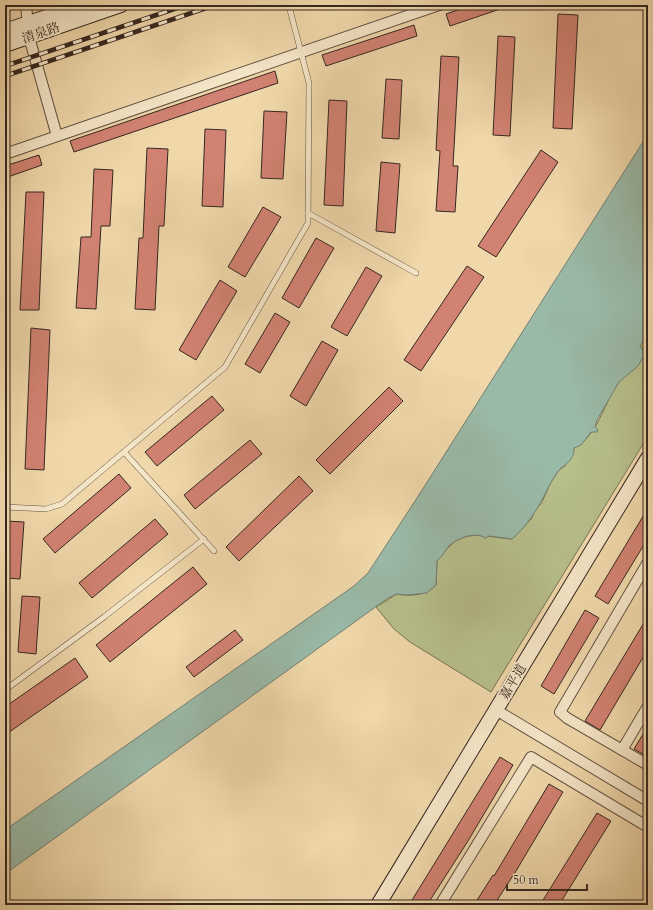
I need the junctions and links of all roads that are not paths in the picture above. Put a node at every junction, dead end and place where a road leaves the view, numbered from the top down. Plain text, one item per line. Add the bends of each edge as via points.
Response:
1 (26, 5) edge
2 (82, 5) edge
3 (121, 5) edge
4 (439, 5) edge
5 (290, 10) dead end
6 (28, 30) junction
7 (5, 31) edge
8 (5, 45) edge
9 (301, 51) junction
10 (57, 136) junction
11 (5, 154) edge
12 (308, 213) junction
13 (416, 273) dead end
14 (124, 452) junction
15 (646, 468) edge
16 (5, 507) edge
17 (204, 539) junction
18 (214, 551) dead end
19 (648, 562) edge
20 (5, 690) edge
21 (648, 706) edge
22 (499, 713) junction
23 (622, 750) junction
24 (648, 765) edge
25 (648, 801) edge
26 (648, 827) edge
27 (378, 905) edge
28 (389, 905) edge
29 (440, 905) edge

1 - 6 street
2 - 6 street, 清泉路
3 - 6 street, 清泉路
4 - 9 street
5 - 9 lane
6 - 7 street, 清泉路
6 - 8 street, 清泉路
6 - 10 street
9 - 10 street
9 - 12 lane via 309,83
10 - 11 street
12 - 13 lane
12 - 14 lane via 308,223 225,368
14 - 16 lane via 62,504 46,509
14 - 17 lane
15 - 22 street, 嘉平道
17 - 18 lane
17 - 20 lane
19 - 23 street via 560,712
21 - 23 street
22 - 25 street
22 - 27 street, 嘉平道
22 - 28 street, 嘉平道
23 - 24 street
26 - 29 street via 531,757

